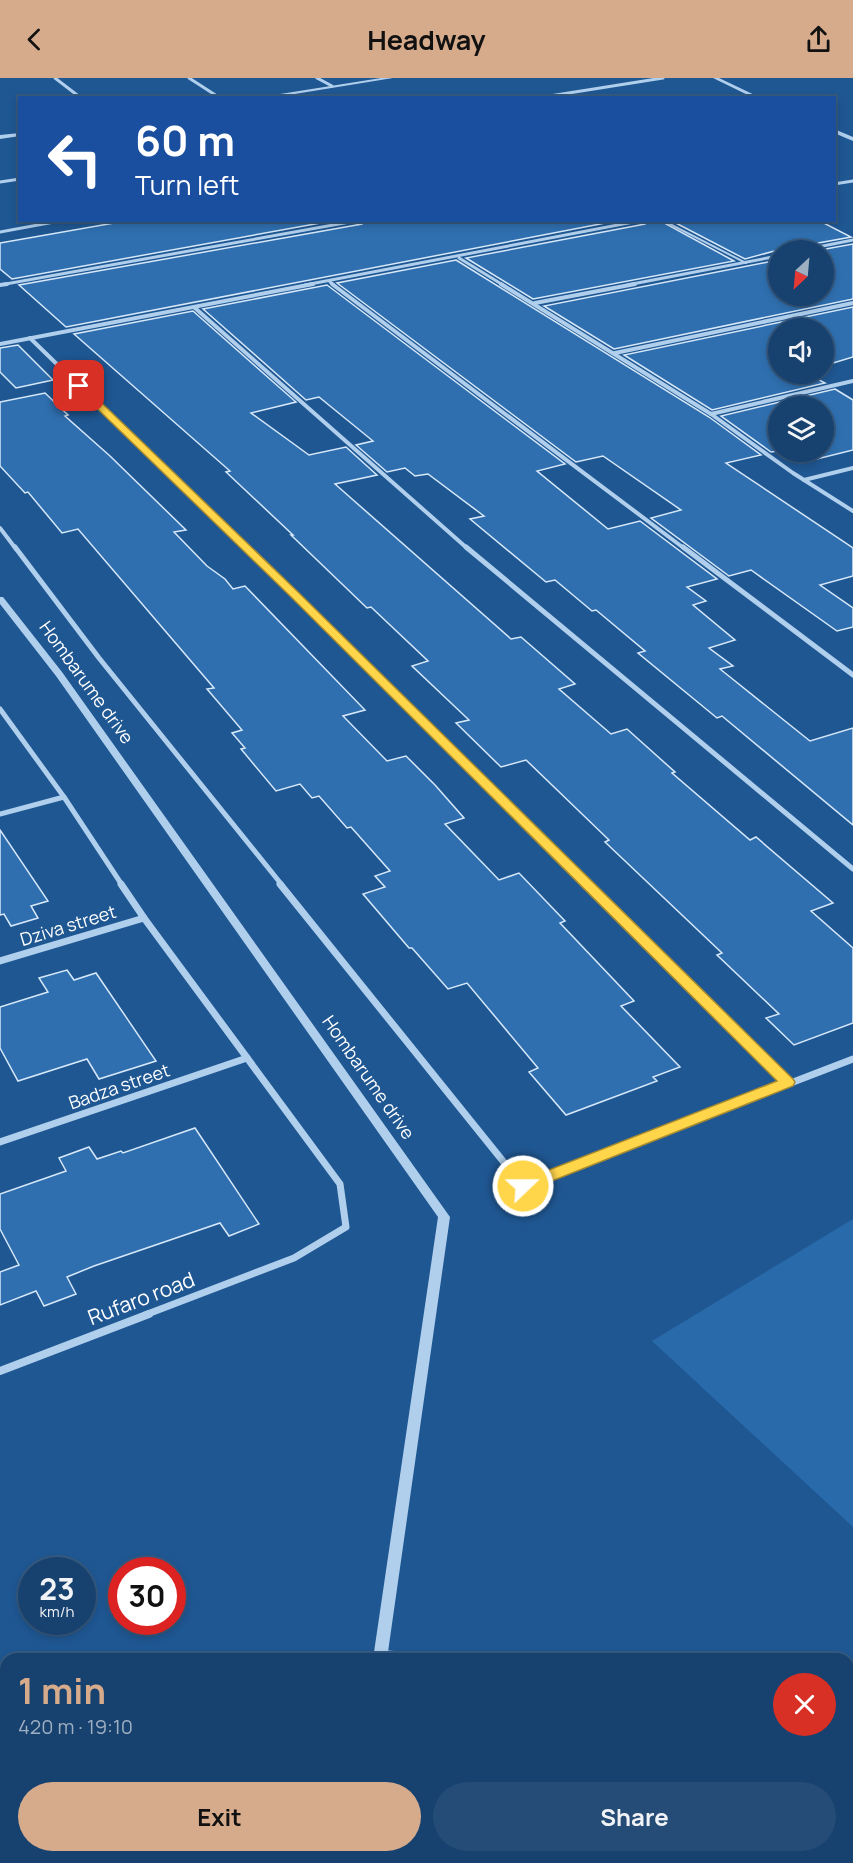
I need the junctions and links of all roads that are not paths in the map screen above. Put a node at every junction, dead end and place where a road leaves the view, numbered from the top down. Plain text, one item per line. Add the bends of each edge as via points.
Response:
1 (55, 78) edge
2 (189, 78) edge
3 (317, 78) edge
4 (392, 78) edge
5 (663, 78) edge
6 (715, 78) edge
7 (332, 86) junction
8 (78, 96) edge
9 (217, 96) edge
10 (270, 96) edge
11 (550, 96) edge
12 (755, 96) edge
13 (836, 133) edge
14 (18, 134) edge
15 (0, 136) edge
16 (853, 140) edge
17 (18, 179) edge
18 (853, 181) edge
19 (0, 182) edge
20 (836, 184) edge
21 (53, 222) edge
22 (350, 222) edge
23 (634, 222) edge
24 (666, 222) edge
25 (0, 232) edge
26 (853, 240) edge
27 (834, 244) edge
28 (459, 258) junction
29 (768, 258) edge
30 (746, 262) junction
31 (330, 282) junction
32 (0, 285) edge
33 (535, 303) junction
34 (853, 303) edge
35 (195, 308) junction
36 (30, 338) junction
37 (0, 344) edge
38 (615, 353) junction
39 (853, 381) edge
40 (711, 414) junction
41 (853, 468) edge
42 (804, 480) junction
43 (853, 511) edge
44 (0, 528) edge
45 (0, 598) edge
46 (853, 675) edge
47 (0, 710) edge
48 (64, 797) junction
49 (0, 814) edge
50 (853, 869) edge
51 (144, 918) junction
52 (0, 961) edge
53 (247, 1058) junction
54 (853, 1059) edge
55 (787, 1082) junction
56 (0, 1142) edge
57 (0, 1371) edge
58 (381, 1653) edge

1 - 8 street
2 - 9 street
3 - 7 street
4 - 7 street
5 - 11 street
6 - 12 street
7 - 10 street
13 - 16 street
14 - 15 street
17 - 19 street
18 - 20 street
21 - 25 street
22 - 32 street
23 - 28 street
24 - 30 lane
26 - 27 street
28 - 31 street
28 - 33 street
29 - 30 street
30 - 33 street
31 - 35 street
31 - 46 street
33 - 38 street
34 - 38 street
35 - 36 street
35 - 50 street via 470,552
36 - 37 street
36 - 55 street
38 - 40 street
39 - 40 street
40 - 42 street
41 - 42 street
42 - 43 street
44 - 55 street via 99,658 523,1186
45 - 58 street, Hombarume drive via 444,1217
47 - 48 street
48 - 49 street
48 - 51 street
51 - 52 street, Dziva street
51 - 53 street
53 - 56 street, Badza street
53 - 57 street, Rufaro road via 340,1184 346,1227 294,1258
54 - 55 street

